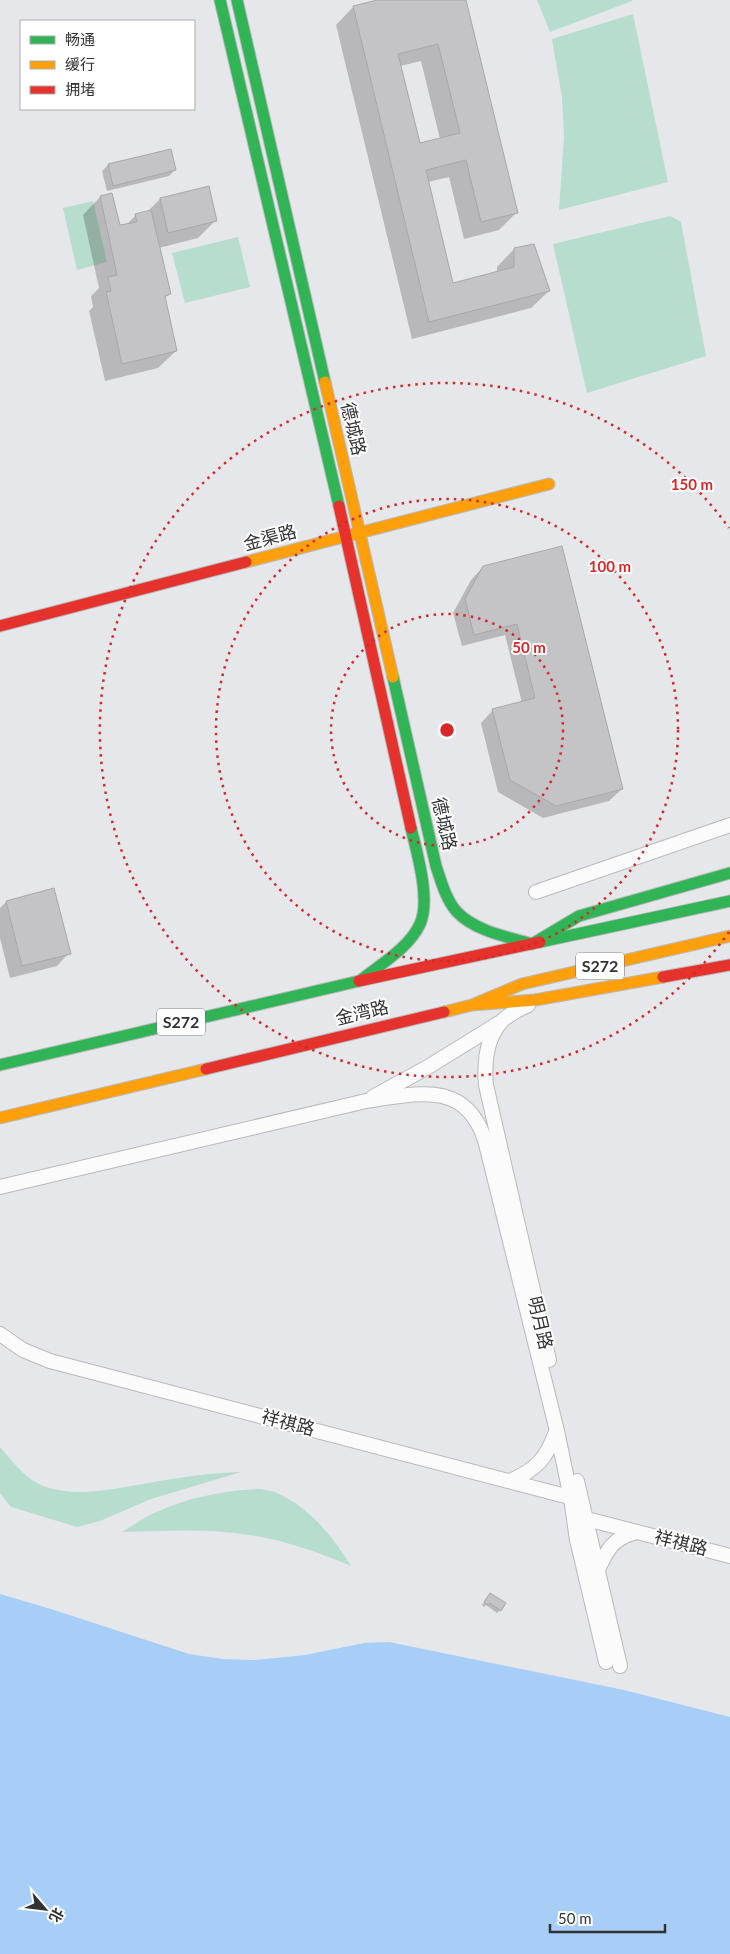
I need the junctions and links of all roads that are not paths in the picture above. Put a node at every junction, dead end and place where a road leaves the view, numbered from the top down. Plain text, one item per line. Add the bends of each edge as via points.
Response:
1 (220, 0) edge
2 (237, 0) edge
3 (549, 484) dead end
4 (359, 532) junction
5 (346, 536) junction
6 (0, 626) edge
7 (730, 825) edge
8 (730, 873) edge
9 (536, 892) dead end
10 (730, 901) edge
11 (730, 936) edge
12 (532, 944) junction
13 (730, 965) edge
14 (361, 980) junction
15 (535, 1000) junction
16 (472, 1005) junction
17 (504, 1019) junction
18 (0, 1064) edge
19 (366, 1101) junction
20 (0, 1118) edge
21 (1, 1187) edge
22 (0, 1334) edge
23 (556, 1431) junction
24 (510, 1481) junction
25 (576, 1499) junction
26 (579, 1517) junction
27 (638, 1532) junction
28 (730, 1556) edge
29 (598, 1572) junction

1 - 5 main road, 德城路
2 - 4 main road, 德城路
3 - 4 main road, 金渠路
4 - 5 main road, 金渠路
4 - 12 main road, 德城路 via 436,866 446,895 458,913 489,930
5 - 6 main road, 金渠路
5 - 14 main road, 德城路 via 419,862 423,893 420,922 401,948
7 - 9 street
8 - 12 main road via 579,916
10 - 12 main road, 金湾路 / S272
11 - 16 main road, 金湾路 / S272 via 522,984
12 - 14 main road, 金湾路 / S272
13 - 15 main road
14 - 18 main road, 金湾路 / S272
15 - 16 main road
15 - 17 street, 明月路
16 - 20 main road, 金湾路 / S272
17 - 19 street
17 - 25 street, 明月路 via 492,1036 486,1053 486,1085
19 - 21 street
19 - 23 street, 明月路 via 439,1095 457,1101 472,1113 480,1125
22 - 24 street, 祥祺路 via 23,1350 50,1361
23 - 24 street via 549,1451 538,1465
23 - 25 street, 明月路
24 - 25 street, 祥祺路
25 - 26 street, 明月路
26 - 27 street, 祥祺路
26 - 29 street, 明月路
26 - 29 street, 明月路 via 577,1540 613,1664
27 - 28 street, 祥祺路
27 - 29 street via 613,1543

